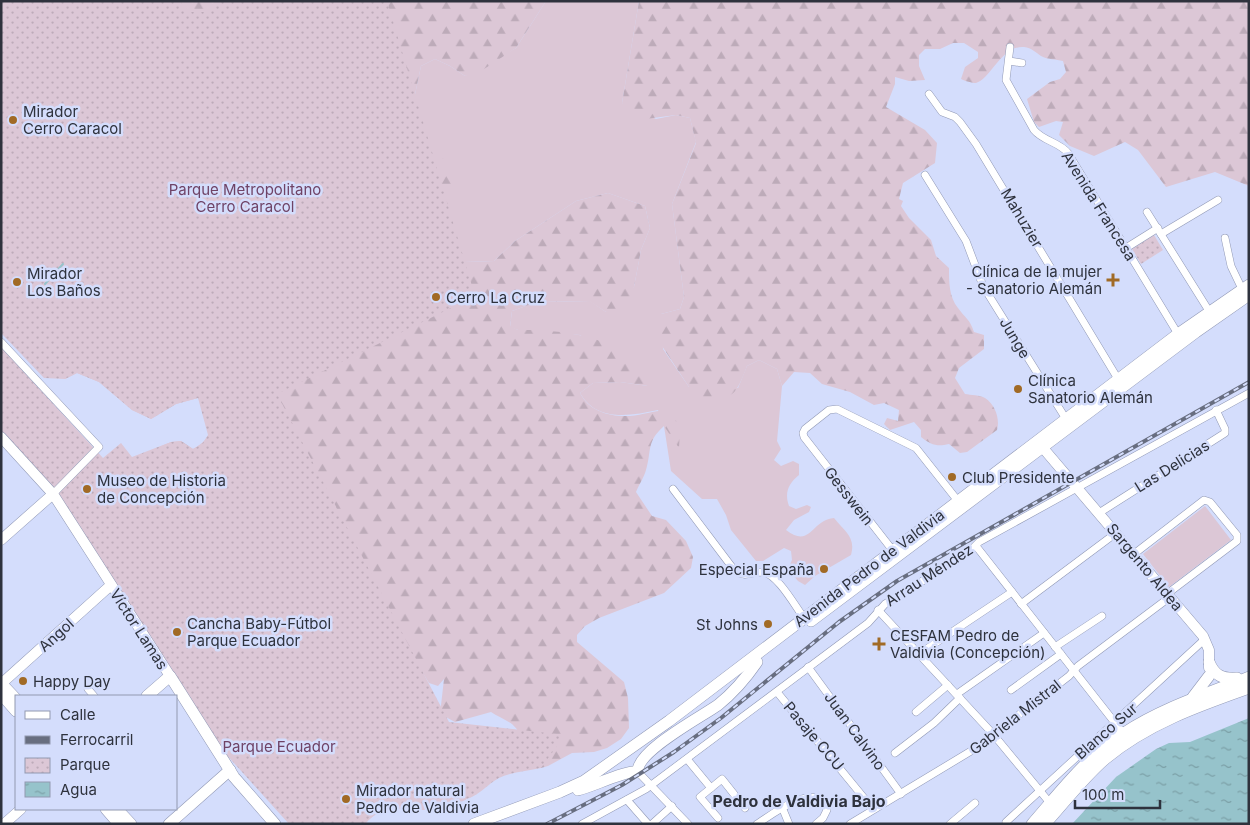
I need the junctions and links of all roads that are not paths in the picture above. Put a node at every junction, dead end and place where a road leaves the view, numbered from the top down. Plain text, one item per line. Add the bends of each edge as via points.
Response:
1 (1010, 47) dead end
2 (1009, 61) junction
3 (1022, 63) dead end
4 (929, 94) dead end
5 (925, 175) dead end
6 (1218, 200) dead end
7 (1147, 212) dead end
8 (1159, 231) junction
9 (1225, 238) dead end
10 (1126, 248) junction
11 (1247, 290) edge
12 (1209, 311) junction
13 (1184, 336) junction
14 (1, 342) edge
15 (1118, 385) junction
16 (1249, 392) edge
17 (1216, 410) junction
18 (1071, 421) junction
19 (1, 437) edge
20 (1038, 446) junction
21 (1078, 488) junction
22 (672, 489) dead end
23 (53, 494) junction
24 (958, 501) junction
25 (1099, 513) junction
26 (1116, 533) junction
27 (1, 540) edge
28 (976, 546) junction
29 (895, 554) junction
30 (1134, 554) junction
31 (111, 585) junction
32 (1012, 592) junction
33 (1169, 595) junction
34 (1021, 604) junction
35 (878, 610) junction
36 (1102, 616) dead end
37 (804, 618) junction
38 (1044, 633) junction
39 (1205, 639) junction
40 (1055, 647) junction
41 (919, 654) junction
42 (1060, 654) junction
43 (1209, 662) junction
44 (808, 667) junction
45 (1074, 671) junction
46 (170, 676) junction
47 (1209, 676) junction
48 (1248, 681) edge
49 (948, 685) junction
50 (1, 686) edge
51 (726, 686) junction
52 (88, 689) dead end
53 (1011, 690) dead end
54 (777, 692) junction
55 (93, 695) edge
56 (148, 695) edge
57 (958, 696) junction
58 (1210, 697) junction
59 (15, 698) edge
60 (1190, 699) junction
61 (15, 709) edge
62 (709, 711) junction
63 (916, 712) dead end
64 (1114, 723) junction
65 (673, 727) junction
66 (1123, 733) junction
67 (993, 734) junction
68 (895, 753) dead end
69 (687, 758) junction
70 (230, 770) junction
71 (638, 772) junction
72 (651, 785) junction
73 (711, 788) junction
74 (578, 790) junction
75 (1040, 790) junction
76 (901, 794) junction
77 (627, 800) junction
78 (975, 803) dead end
79 (1050, 803) junction
80 (869, 804) dead end
81 (672, 806) junction
82 (782, 807) junction
83 (745, 808) dead end
84 (20, 810) edge
85 (107, 810) edge
86 (118, 810) edge
87 (718, 818) dead end
88 (1006, 822) dead end
89 (272, 823) edge
90 (583, 823) edge
91 (4, 824) edge
92 (120, 824) edge
93 (131, 824) edge
94 (169, 824) edge
95 (284, 824) edge
96 (474, 824) edge
97 (491, 824) edge
98 (648, 824) edge
99 (652, 824) edge
100 (688, 824) edge
101 (757, 824) edge
102 (790, 824) edge
103 (816, 824) edge
104 (850, 824) edge
105 (950, 824) edge
106 (1032, 824) edge
107 (1045, 824) edge

1 - 2 street, Avenida Francesa
2 - 3 street
2 - 10 street, Avenida Francesa via 1006,80 1034,130 1066,150
4 - 15 street, Mahuzier via 942,112 960,122 976,144
5 - 18 street, Junge via 966,241 983,286
6 - 8 street
7 - 8 street
8 - 10 street
8 - 12 street
9 - 11 street via 1231,266
10 - 13 street, Avenida Francesa
11 - 12 main road, Avenida Pedro de Valdivia
11 - 13 main road, Avenida Pedro de Valdivia
12 - 13 main road, Avenida Pedro de Valdivia
13 - 15 main road, Avenida Pedro de Valdivia
13 - 15 main road, Avenida Pedro de Valdivia via 1177,346
14 - 23 street via 99,447
15 - 18 main road, Avenida Pedro de Valdivia
16 - 17 street, Arrau Méndez
17 - 21 street, Arrau Méndez
17 - 25 street, Las Delicias via 1224,433
18 - 20 main road, Avenida Pedro de Valdivia
18 - 20 main road, Avenida Pedro de Valdivia via 1044,435
19 - 23 street, Víctor Lamas
20 - 21 street, Sargento Aldea
20 - 24 main road, Avenida Pedro de Valdivia
20 - 29 main road, Avenida Pedro de Valdivia
21 - 25 street, Sargento Aldea
21 - 28 street, Arrau Méndez
22 - 37 street via 735,571 744,575 760,572 771,575
23 - 27 street
23 - 31 street, Víctor Lamas
24 - 29 main road, Avenida Pedro de Valdivia
24 - 29 street, Gesswein via 916,448 837,409 829,410 803,433
25 - 26 street, Sargento Aldea
26 - 30 street, Sargento Aldea
26 - 34 street
28 - 32 street
28 - 35 street, Arrau Méndez
29 - 37 main road, Avenida Pedro de Valdivia
29 - 51 main road, Avenida Pedro de Valdivia
30 - 33 street, Sargento Aldea
30 - 33 street, Gabriela Mistral via 1204,500 1210,502 1237,535 1237,541
31 - 46 street, Víctor Lamas
31 - 50 street, Angol
32 - 34 street
32 - 41 street
33 - 39 street, Sargento Aldea
33 - 45 street, Gabriela Mistral
34 - 38 street
35 - 41 street
35 - 44 street, Arrau Méndez via 870,621
36 - 40 street
37 - 51 main road, Avenida Pedro de Valdivia
38 - 40 street
38 - 57 street
39 - 43 street, Sargento Aldea
39 - 64 street, Blanco Sur
40 - 42 street
41 - 49 street
42 - 45 street
42 - 53 street
43 - 47 street, Sargento Aldea
43 - 48 main road via 1220,677
44 - 54 street, Arrau Méndez
44 - 76 street, Juan Calvino
45 - 64 street
45 - 67 street, Gabriela Mistral
46 - 56 main road
46 - 70 main road, Víctor Lamas
47 - 58 street, Sargento Aldea
47 - 60 main road
48 - 58 main road
49 - 57 street
49 - 63 street
50 - 59 main road
50 - 61 main road
51 - 62 main road
51 - 65 main road, Avenida Pedro de Valdivia
51 - 96 main road, Avenida Pedro de Valdivia via 669,721 589,778
52 - 55 street
54 - 69 street, Arrau Méndez
54 - 80 street, Pasaje CCU
57 - 67 street
57 - 68 street via 930,726
58 - 60 main road
58 - 107 main road via 1116,751 1088,776
60 - 66 main road
62 - 65 main road
62 - 71 main road via 653,748 639,762
64 - 66 street
64 - 75 street, Blanco Sur
65 - 74 main road, Avenida Pedro de Valdivia
66 - 79 main road via 1089,760
67 - 75 street
67 - 76 street, Gabriela Mistral via 966,755
69 - 72 street, Arrau Méndez
69 - 73 street
70 - 89 main road, Víctor Lamas
70 - 94 main road
70 - 95 main road
71 - 72 street
71 - 74 main road via 629,771
72 - 77 street, Arrau Méndez
72 - 81 street
73 - 83 street via 722,780
73 - 87 street via 700,797
74 - 97 main road, Avenida Pedro de Valdivia
75 - 79 street
75 - 88 street, Blanco Sur
76 - 104 street, Gabriela Mistral
77 - 90 street, Arrau Méndez
77 - 98 street
78 - 105 street
79 - 106 main road
81 - 99 street
81 - 100 street
82 - 101 street
82 - 102 street
82 - 103 street via 809,797 820,798 827,810
84 - 91 street
85 - 92 main road
86 - 93 main road

